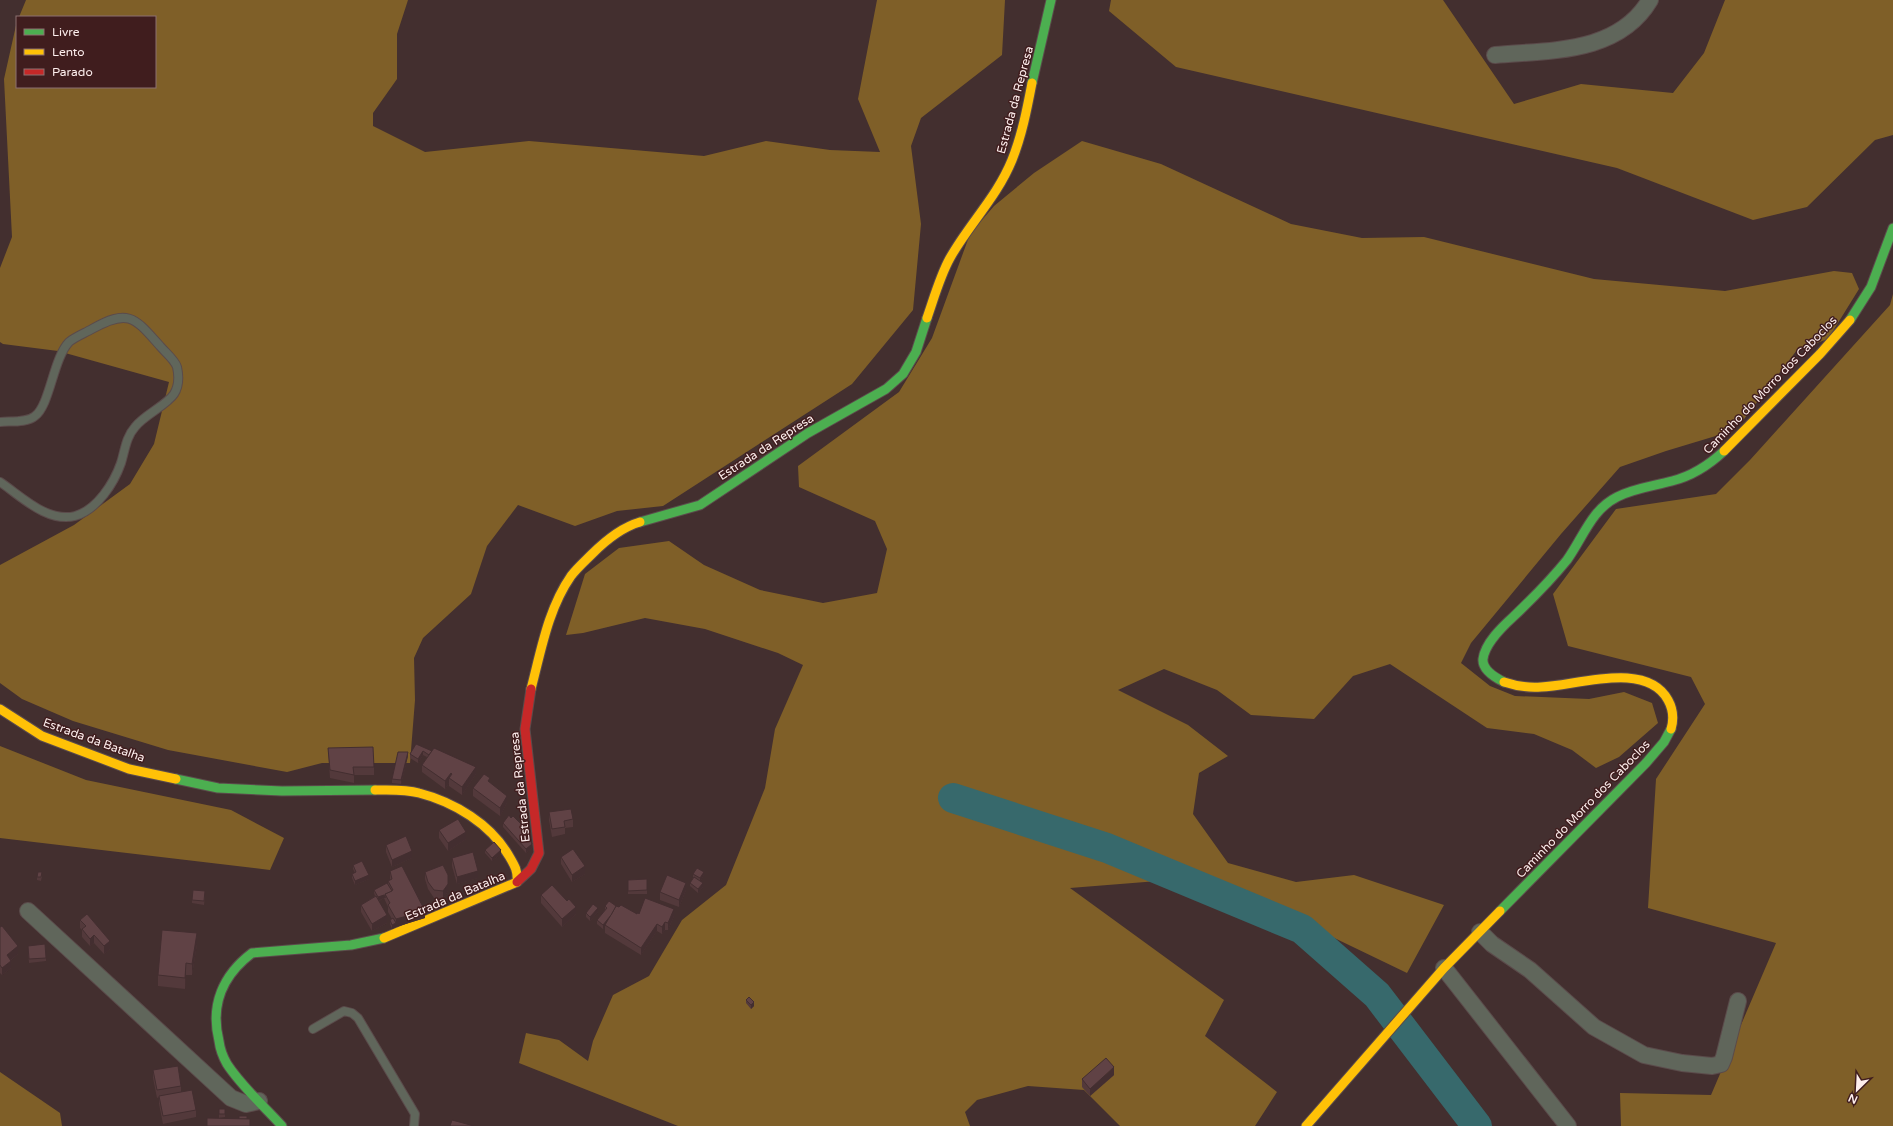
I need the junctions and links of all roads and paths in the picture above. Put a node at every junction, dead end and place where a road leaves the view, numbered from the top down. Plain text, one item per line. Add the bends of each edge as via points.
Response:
1 (1051, 0) edge
2 (1650, 0) edge
3 (1495, 55) dead end
4 (1893, 228) edge
5 (0, 422) edge
6 (0, 482) edge
7 (0, 709) edge
8 (517, 882) junction
9 (28, 911) dead end
10 (1480, 932) junction
11 (1440, 972) junction
12 (1738, 1001) dead end
13 (313, 1029) dead end
14 (259, 1101) junction
15 (282, 1126) edge
16 (414, 1126) edge
17 (1306, 1126) edge
18 (1568, 1126) edge

1 - 8 street, Estrada da Represa via 1024,121 1012,160 993,197 950,258 916,352 903,374 886,389 808,433 700,505 634,524 603,543 572,575 563,589 547,629 529,698 525,729 539,853 537,863
2 - 3 street via 1646,8 1628,26 1610,37 1581,47
4 - 10 street, Caminho do Morro dos Caboclos via 1867,295 1843,330 1753,423 1714,461 1684,478 1626,492 1607,503 1593,519 1568,558 1489,644 1483,658 1485,668 1506,684 1558,688 1622,677 1640,679 1667,697 1675,712 1673,727 1663,744
5 - 6 lane via 25,420 35,416 42,407 59,358 69,342 109,319 125,318 138,322 177,366 178,382 174,394 135,426 128,437 120,464 108,489 92,506 74,516 53,515 33,507
7 - 8 street, Estrada da Batalha via 42,736 129,769 218,788 282,791 371,789 417,792 447,802 486,827 502,843 518,872
8 - 14 street, Estrada da Batalha via 386,938 351,945 252,953 240,961 218,997 215,1025 226,1063
9 - 14 street via 231,1098 246,1104
10 - 11 street, Caminho do Morro dos Caboclos
10 - 12 street via 1492,944 1530,970 1594,1027 1644,1055 1682,1063 1712,1066 1721,1064
11 - 17 street, Caminho do Morro dos Caboclos
11 - 18 street
13 - 16 lane via 344,1010 358,1018 415,1114
14 - 15 street, Estrada da Batalha

